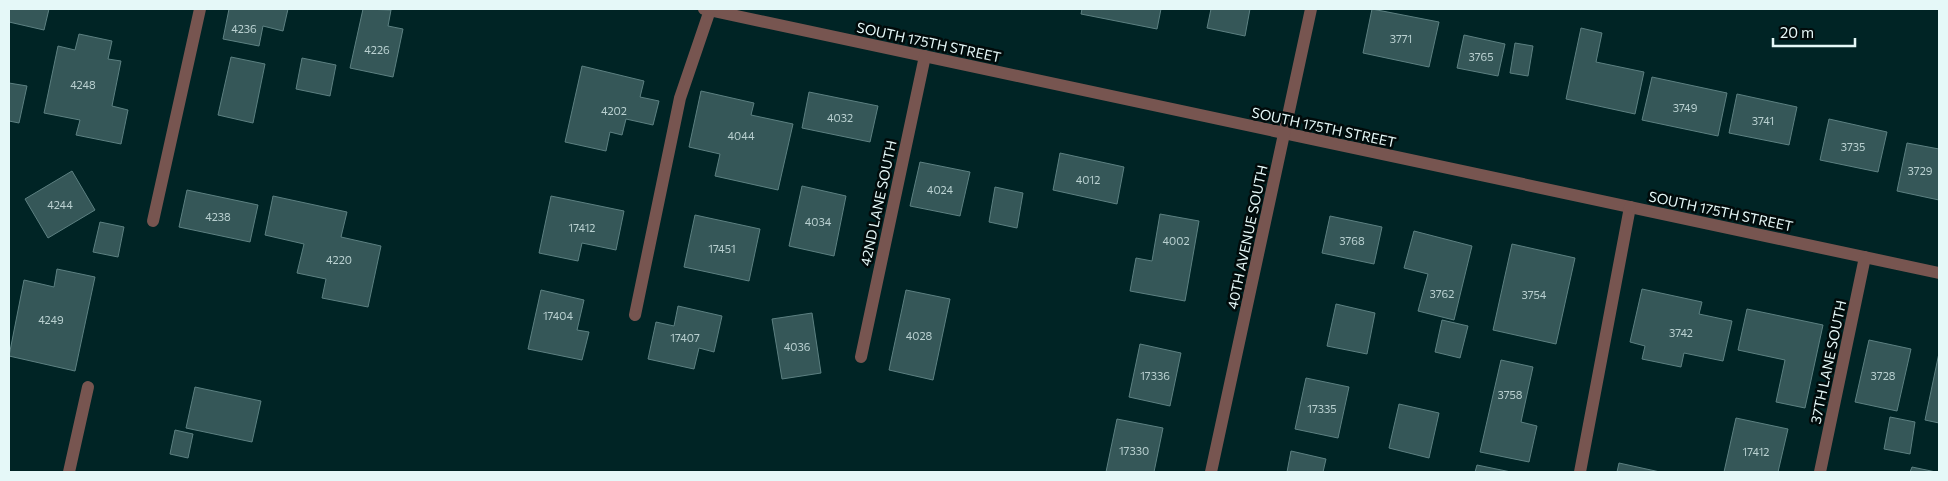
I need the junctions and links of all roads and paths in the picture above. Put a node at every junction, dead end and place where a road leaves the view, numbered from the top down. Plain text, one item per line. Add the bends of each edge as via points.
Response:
1 (200, 9) edge
2 (707, 9) edge
3 (1311, 9) edge
4 (925, 56) junction
5 (1285, 134) junction
6 (1630, 207) junction
7 (153, 221) dead end
8 (1865, 257) junction
9 (1939, 273) edge
10 (636, 315) dead end
11 (860, 357) dead end
12 (88, 388) dead end
13 (69, 472) edge
14 (1211, 472) edge
15 (1580, 472) edge
16 (1820, 472) edge

1 - 7 street
2 - 4 street, SOUTH 175TH STREET
2 - 10 street via 680,98
3 - 5 street, 40TH AVENUE SOUTH
4 - 5 street, SOUTH 175TH STREET
4 - 11 street, 42ND LANE SOUTH
5 - 6 street, SOUTH 175TH STREET
5 - 14 street, 40TH AVENUE SOUTH
6 - 8 street, SOUTH 175TH STREET
6 - 15 street
8 - 9 street, SOUTH 175TH STREET
8 - 16 street, 37TH LANE SOUTH
12 - 13 street

